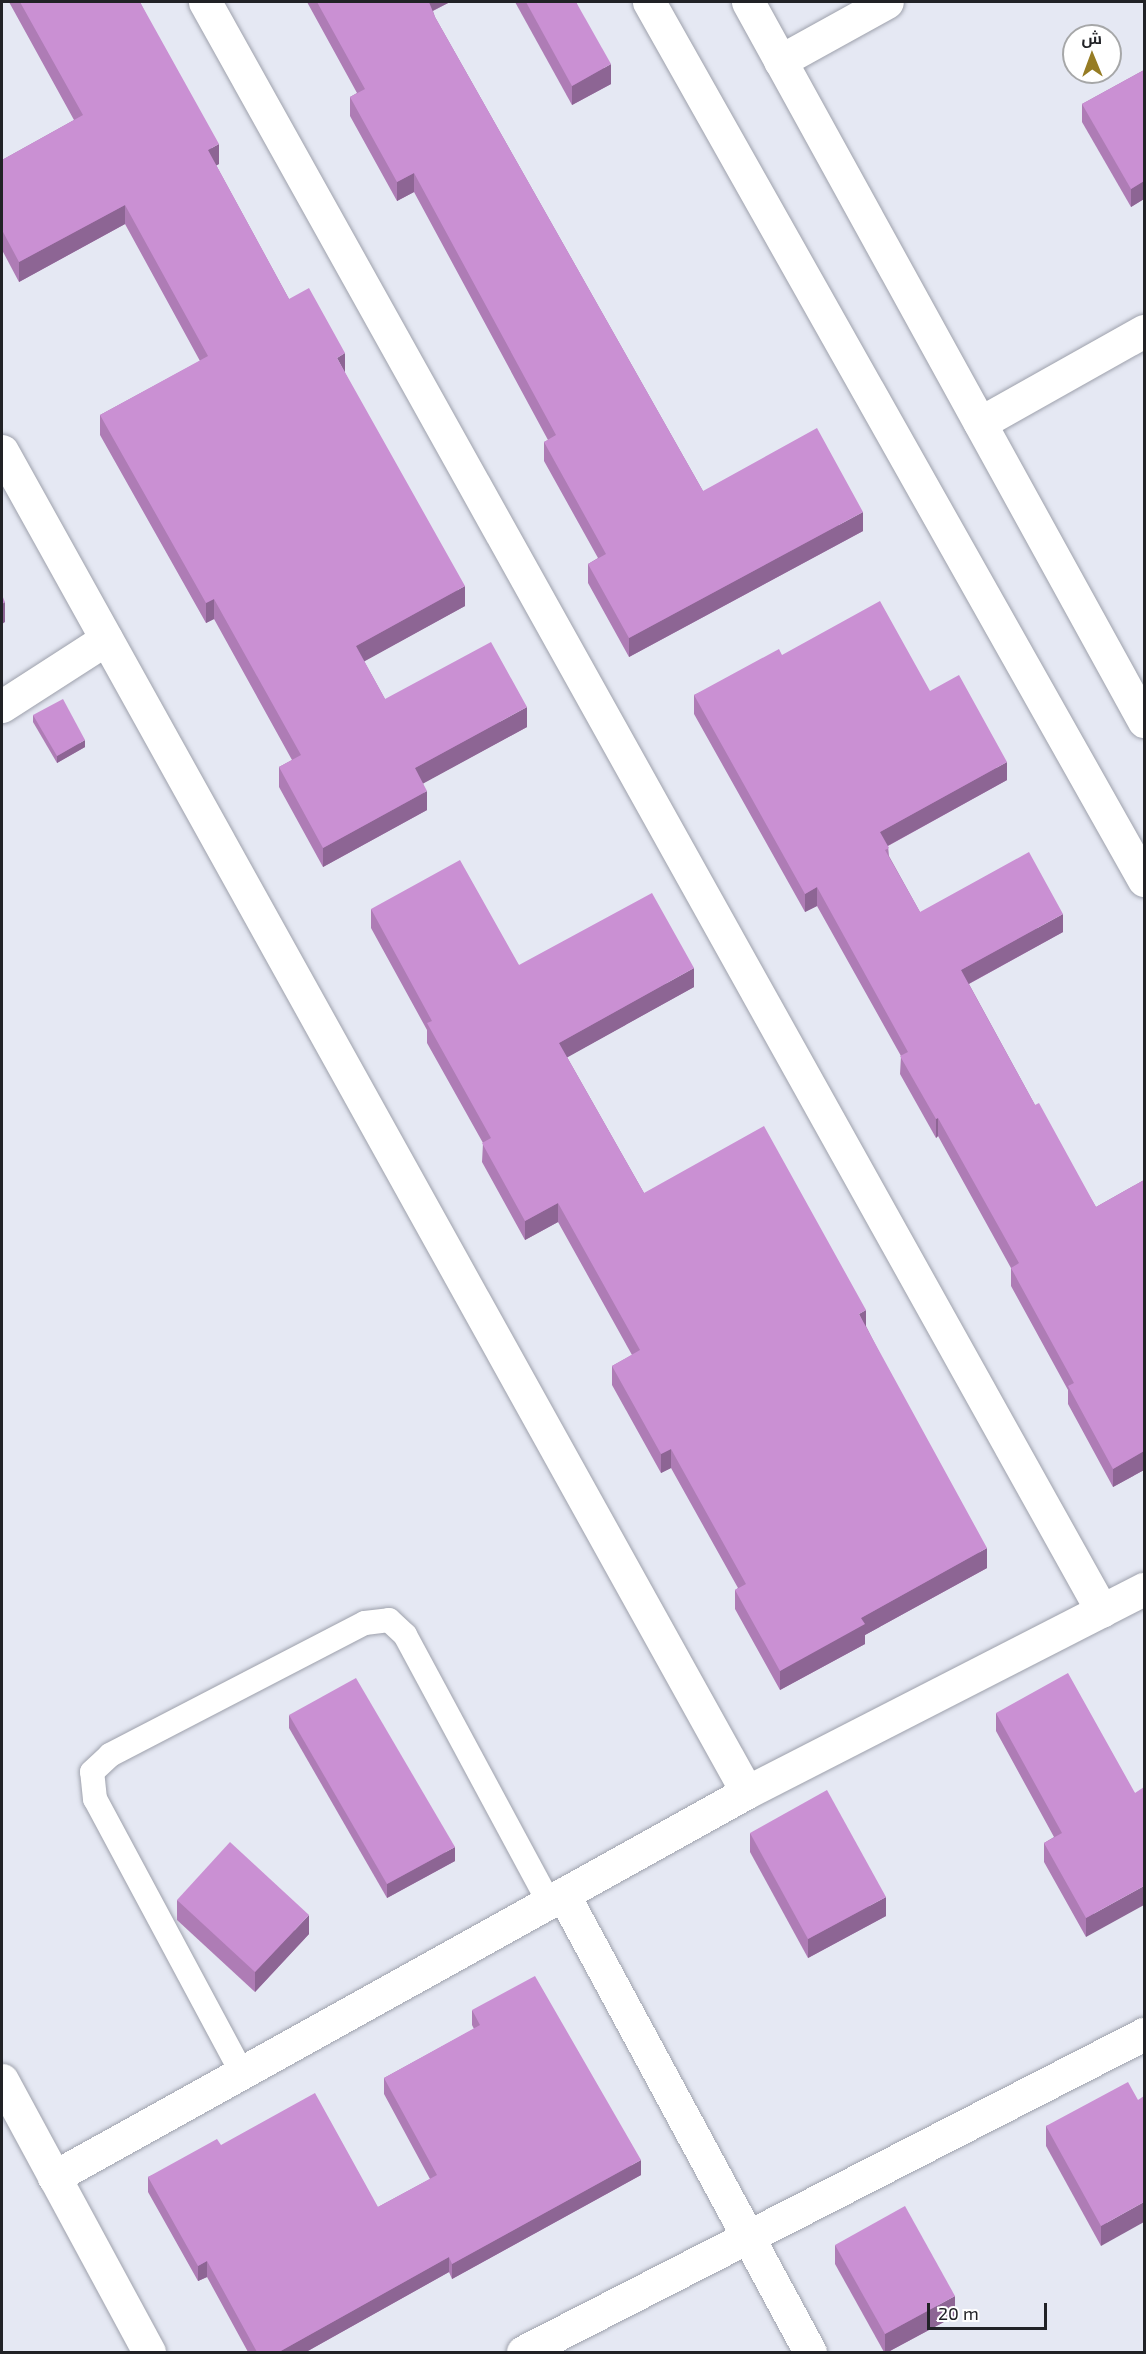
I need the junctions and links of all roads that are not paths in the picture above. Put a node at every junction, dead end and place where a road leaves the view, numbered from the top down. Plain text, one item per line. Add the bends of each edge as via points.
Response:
1 (205, 2) edge
2 (649, 2) edge
3 (748, 2) edge
4 (887, 2) edge
5 (780, 61) junction
6 (1144, 331) edge
7 (980, 423) junction
8 (2, 451) edge
9 (106, 639) junction
10 (2, 706) edge
11 (1144, 722) edge
12 (1144, 880) edge
13 (1144, 1589) edge
14 (1102, 1611) junction
15 (747, 1792) junction
16 (556, 1898) junction
17 (1144, 2034) edge
18 (242, 2073) junction
19 (2, 2080) edge
20 (54, 2177) junction
21 (747, 2236) junction
22 (149, 2352) edge
23 (523, 2352) edge
24 (810, 2352) edge

1 - 14 street
2 - 12 street
3 - 5 street
4 - 5 street
5 - 7 street
6 - 7 street
7 - 11 street
8 - 9 street
9 - 10 street
9 - 15 street
13 - 14 street
14 - 15 street
15 - 16 street
16 - 18 street
16 - 18 lane via 405,1635 389,1620 365,1623 110,1755 92,1772 95,1799
16 - 21 street
17 - 21 street
18 - 20 street
19 - 20 street
20 - 22 street
21 - 23 street
21 - 24 street

